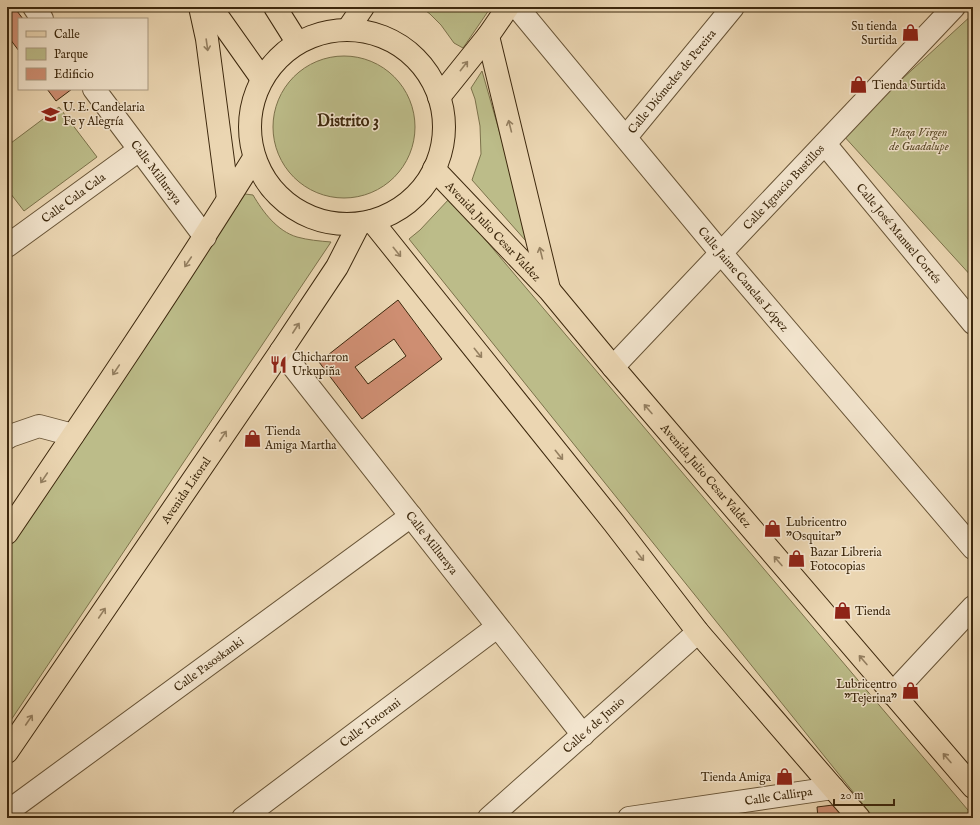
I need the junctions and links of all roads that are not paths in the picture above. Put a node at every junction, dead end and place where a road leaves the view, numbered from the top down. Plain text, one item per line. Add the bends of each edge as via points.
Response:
1 (34, 7) edge
2 (200, 7) edge
3 (211, 7) edge
4 (275, 7) edge
5 (363, 7) edge
6 (508, 7) edge
7 (517, 7) edge
8 (733, 7) edge
9 (954, 7) edge
10 (41, 18) edge
11 (348, 29) junction
12 (488, 36) junction
13 (297, 42) junction
14 (262, 78) junction
15 (95, 90) edge
16 (439, 97) junction
17 (626, 137) junction
18 (825, 144) junction
19 (139, 150) junction
20 (254, 158) junction
21 (434, 169) junction
22 (228, 199) junction
23 (366, 223) junction
24 (205, 236) junction
25 (8, 243) edge
26 (721, 252) junction
27 (550, 290) junction
28 (973, 323) edge
29 (281, 351) junction
30 (613, 367) junction
31 (73, 435) junction
32 (7, 438) edge
33 (410, 516) junction
34 (7, 533) edge
35 (973, 548) edge
36 (973, 607) edge
37 (497, 627) junction
38 (698, 632) junction
39 (892, 694) junction
40 (582, 735) junction
41 (7, 752) edge
42 (833, 788) junction
43 (973, 788) edge
44 (7, 812) edge
45 (243, 818) edge
46 (489, 818) edge
47 (629, 818) edge
48 (859, 818) edge

1 - 10 street
2 -> 22 main road via 207,39
3 - 14 main road
4 - 13 main road
5 - 11 main road
6 - 12 main road
7 - 17 street, Calle Jaime Canelas López
8 - 17 street, Calle Diómedes de Pereira
9 - 18 street, Calle Ignacio Bustillos
11 - 13 main road via 317,33
11 - 16 main road via 384,36 400,44 426,70
16 -> 12 main road
27 -> 12 main road
13 - 14 main road via 277,58
14 - 20 main road via 249,118
15 - 19 street, Calle Milluraya
16 - 21 main road via 444,134 441,152
17 - 26 street, Calle Jaime Canelas López
18 - 26 street, Calle Ignacio Bustillos
18 - 28 street, Calle José Manuel Cortés
19 - 24 street, Calle Milluraya
19 - 25 street, Calle Cala Cala
20 - 22 main road
20 - 23 main road via 277,196 294,209 314,219 335,224
21 - 23 main road via 423,187 409,202 392,214
21 - 27 main road, Avenida Julio Cesar Valdez
22 - 24 main road
29 -> 23 main road, Avenida Litoral
23 -> 38 main road via 614,523
24 -> 31 main road
26 - 30 street, Calle Ignacio Bustillos
26 - 35 street, Calle Jaime Canelas López
27 - 30 main road, Avenida Julio Cesar Valdez
29 - 33 street, Calle Milluraya
41 -> 29 main road, Avenida Litoral
39 -> 30 main road, Avenida Julio Cesar Valdez
31 - 32 street via 39,426
31 -> 34 main road
33 - 37 street, Calle Milluraya
33 - 44 street, Calle Pasoskanki
36 - 39 street
37 - 40 street, Calle Milluraya
37 - 45 street, Calle Totorani
38 - 40 street, Calle 6 de Junio
38 - 42 main road
43 -> 39 main road, Avenida Julio Cesar Valdez
40 - 46 street, Calle 6 de Junio
42 - 47 street, Calle Callirpa
42 - 48 main road

